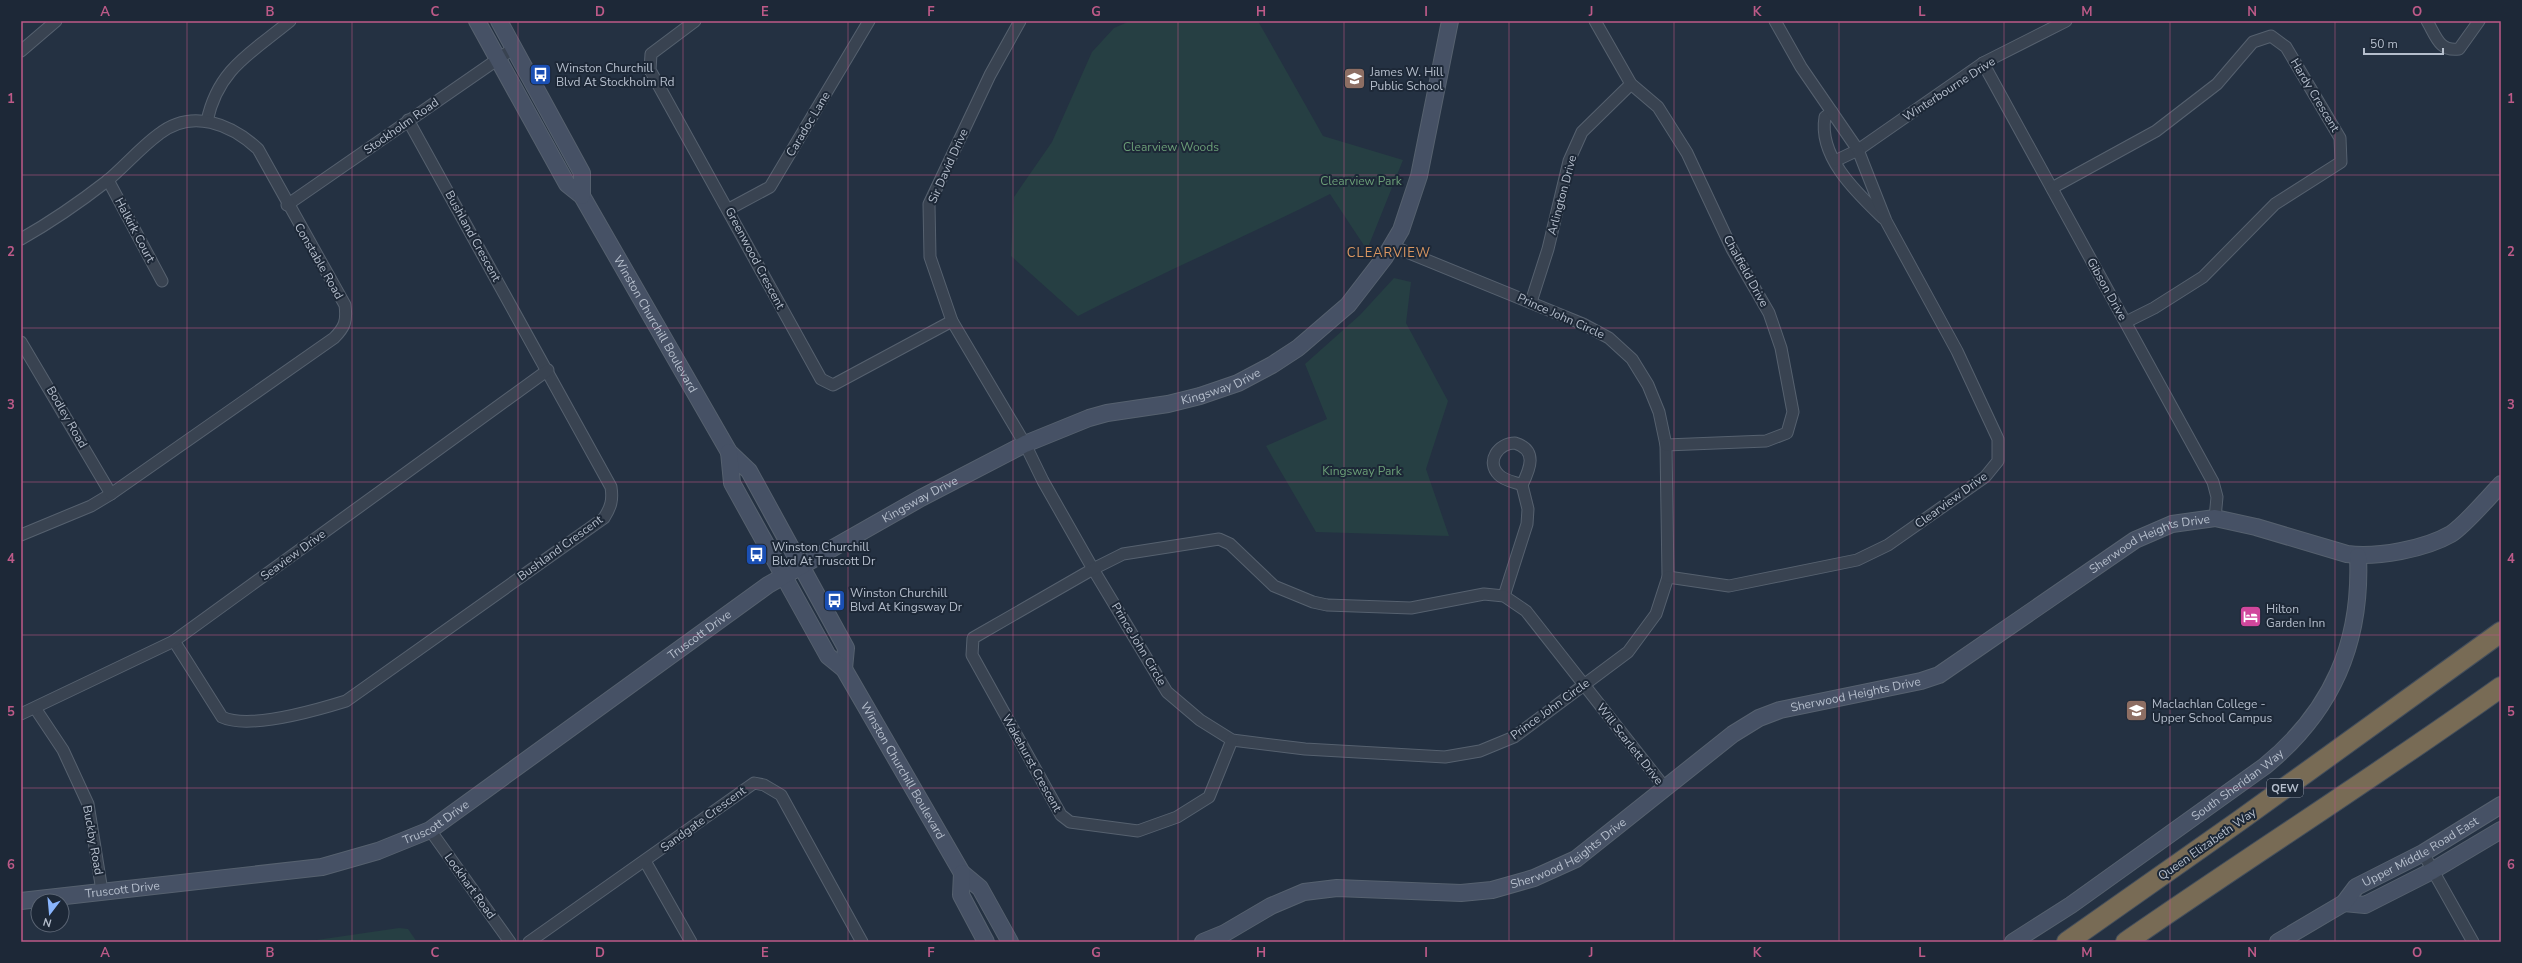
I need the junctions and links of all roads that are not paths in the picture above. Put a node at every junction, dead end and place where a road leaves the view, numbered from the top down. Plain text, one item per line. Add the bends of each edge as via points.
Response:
1 (56, 21) edge
2 (290, 21) edge
3 (477, 21) edge
4 (499, 21) edge
5 (695, 21) edge
6 (870, 21) edge
7 (1020, 21) edge
8 (1450, 21) edge
9 (1595, 21) edge
10 (1775, 21) edge
11 (2066, 21) edge
12 (2427, 21) edge
13 (2479, 21) edge
14 (514, 48) junction
15 (21, 50) edge
16 (497, 59) junction
17 (1983, 63) junction
18 (1631, 84) junction
19 (1832, 112) junction
20 (408, 120) junction
21 (207, 121) junction
22 (1858, 150) junction
23 (1835, 161) junction
24 (108, 180) junction
25 (2052, 188) junction
26 (582, 196) junction
27 (287, 205) junction
28 (729, 209) junction
29 (1886, 222) junction
30 (21, 239) edge
31 (1392, 246) junction
32 (162, 280) dead end
33 (1531, 302) junction
34 (952, 321) junction
35 (2126, 322) junction
36 (21, 342) edge
37 (548, 370) junction
38 (1025, 444) junction
39 (1666, 445) junction
40 (729, 452) junction
41 (2501, 484) edge
42 (1522, 485) dead end
43 (112, 494) junction
44 (2215, 518) junction
45 (21, 535) edge
46 (2358, 556) junction
47 (802, 567) junction
48 (1093, 569) junction
49 (784, 576) junction
50 (1668, 577) junction
51 (1504, 596) junction
52 (2501, 632) edge
53 (174, 642) junction
54 (844, 669) junction
55 (1584, 685) junction
56 (2501, 687) edge
57 (2501, 694) edge
58 (35, 708) junction
59 (21, 714) edge
60 (1232, 740) junction
61 (2413, 750) junction
62 (1666, 789) junction
63 (2501, 805) edge
64 (430, 830) junction
65 (2501, 830) edge
66 (2423, 853) junction
67 (645, 861) junction
68 (2432, 871) junction
69 (962, 872) junction
70 (102, 891) junction
71 (21, 901) edge
72 (2344, 903) junction
73 (510, 942) edge
74 (529, 942) edge
75 (691, 942) edge
76 (862, 942) edge
77 (986, 942) edge
78 (1010, 942) edge
79 (1203, 942) edge
80 (2014, 942) edge
81 (2067, 942) edge
82 (2126, 942) edge
83 (2278, 942) edge
84 (2473, 942) edge

1 - 15 street
2 - 21 street via 227,72 210,104
3 - 16 street, Winston Churchill Boulevard
4 - 14 street, Winston Churchill Boulevard
5 - 28 street, Greenwood Crescent via 651,54 650,70
6 - 28 street, Caradoc Lane via 770,187
7 - 34 street, Sir David Drive via 990,75 929,204 930,257
8 - 31 street, Kingsway Drive via 1419,176 1401,230
9 - 18 street, Chalfield Drive
10 - 19 street, Clearview Drive
11 - 17 street, Winterbourne Drive
12 - 13 street via 2442,47 2449,51 2459,49
14 - 16 street, Stockholm Road
14 - 26 street, Winston Churchill Boulevard via 582,173
16 - 20 street, Stockholm Road
16 - 26 street, Winston Churchill Boulevard via 568,184
17 - 22 street, Winterbourne Drive
17 - 25 street, Gibson Drive
18 - 33 street, Arlington Drive via 1582,132 1569,161 1548,249
18 - 39 street, Chalfield Drive via 1658,107 1687,153 1732,249 1769,313 1781,348 1794,412 1787,433 1766,441
19 - 22 street, Clearview Drive
19 - 23 street, Clearview Drive via 1825,117 1823,130
20 - 27 street, Stockholm Road
20 - 37 street, Bushland Crescent
21 - 24 street, Constable Road via 188,122 160,133
21 - 27 street, Constable Road via 226,126 242,135 258,149
22 - 23 street, Winterbourne Drive
22 - 29 street, Clearview Drive
23 - 29 street, Clearview Drive via 1854,190
24 - 30 street, Constable Road via 69,209
24 - 32 street, Halkirk Court
25 - 35 street, Gibson Drive
25 - 35 street, Hardy Crescent via 2156,131 2217,84 2253,42 2271,36 2286,47 2340,138 2341,162 2275,204 2203,277 2154,308
26 - 40 street, Winston Churchill Boulevard
27 - 43 street, Constable Road via 344,305 347,319 343,329 334,338
28 - 34 street, Greenwood Crescent via 821,379 833,385
29 - 50 street, Clearview Drive via 1957,351 1998,439 1998,461 1985,477 1960,495 1888,545 1857,560 1729,586
31 - 33 street, Prince John Circle
31 - 38 street, Kingsway Drive via 1348,305 1298,348 1272,365 1238,383 1200,396 1168,404 1107,413
33 - 39 street, Prince John Circle via 1609,338 1632,359 1648,385 1659,412
34 - 38 street, Sir David Drive
35 - 44 street, Gibson Drive via 2213,482 2217,496
36 - 43 street, Bodley Road
37 - 53 street, Seaview Drive
37 - 53 street, Bushland Crescent via 611,487 613,499 604,518 346,700 310,712 240,723 222,717
38 - 47 street, Kingsway Drive via 921,498
38 - 48 street, Prince John Circle
39 - 50 street, Prince John Circle
40 - 47 street, Winston Churchill Boulevard via 749,471
40 - 49 street, Winston Churchill Boulevard via 732,483
41 - 46 street, Sherwood Heights Drive via 2452,534 2404,552
42 - 51 street via 1528,509 1527,524
43 - 45 street, Constable Road via 91,506
44 - 46 street, Sherwood Heights Drive via 2256,526
44 - 62 street, Sherwood Heights Drive via 2172,524 2135,540 1939,675 1906,685 1780,710 1759,718 1733,734
46 - 80 street, South Sheridan Way via 2360,589 2349,647 2336,679 2290,746 2071,905
47 - 49 street, Kingsway Drive
47 - 54 street, Winston Churchill Boulevard via 846,648
48 - 51 street, Will Scarlett Drive via 1124,554 1219,539 1230,544 1274,586 1327,605 1411,608 1484,594
48 - 60 street, Prince John Circle via 1167,692 1200,720
48 - 60 street, Wakehurst Crescent via 973,638 972,655 1061,816 1070,822 1138,831 1177,817 1209,796
49 - 54 street, Winston Churchill Boulevard via 828,656
49 - 64 street, Truscott Drive via 768,585
50 - 55 street, Prince John Circle via 1656,614 1628,652
51 - 55 street, Will Scarlett Drive via 1526,611
52 - 81 highway, Queen Elizabeth Way / QEW
53 - 58 street, Seaview Drive
54 - 69 street, Winston Churchill Boulevard
55 - 60 street, Prince John Circle via 1514,737 1480,751 1445,757 1305,749
55 - 62 street, Will Scarlett Drive
56 - 61 highway
57 - 61 highway
58 - 59 street, Seaview Drive
58 - 70 street, Buckby Road via 63,750 88,804
61 - 82 highway via 2218,878
62 - 79 street, Sherwood Heights Drive via 1576,859 1534,878 1492,890 1461,893 1338,888 1304,892
63 - 66 street, Upper Middle Road East
64 - 70 street, Truscott Drive via 372,853 322,867
64 - 73 street, Lockhart Road
65 - 68 street, Upper Middle Road East
66 - 68 street
66 - 72 street, Upper Middle Road East via 2356,887
67 - 74 street, Sandgate Crescent
67 - 75 street
67 - 76 street, Sandgate Crescent via 746,788 754,783 764,785 781,795
68 - 72 street, Upper Middle Road East via 2365,905
68 - 84 street
69 - 77 street via 960,895
69 - 78 street, Winston Churchill Boulevard via 980,888
70 - 71 street, Truscott Drive
72 - 83 street, Upper Middle Road East

